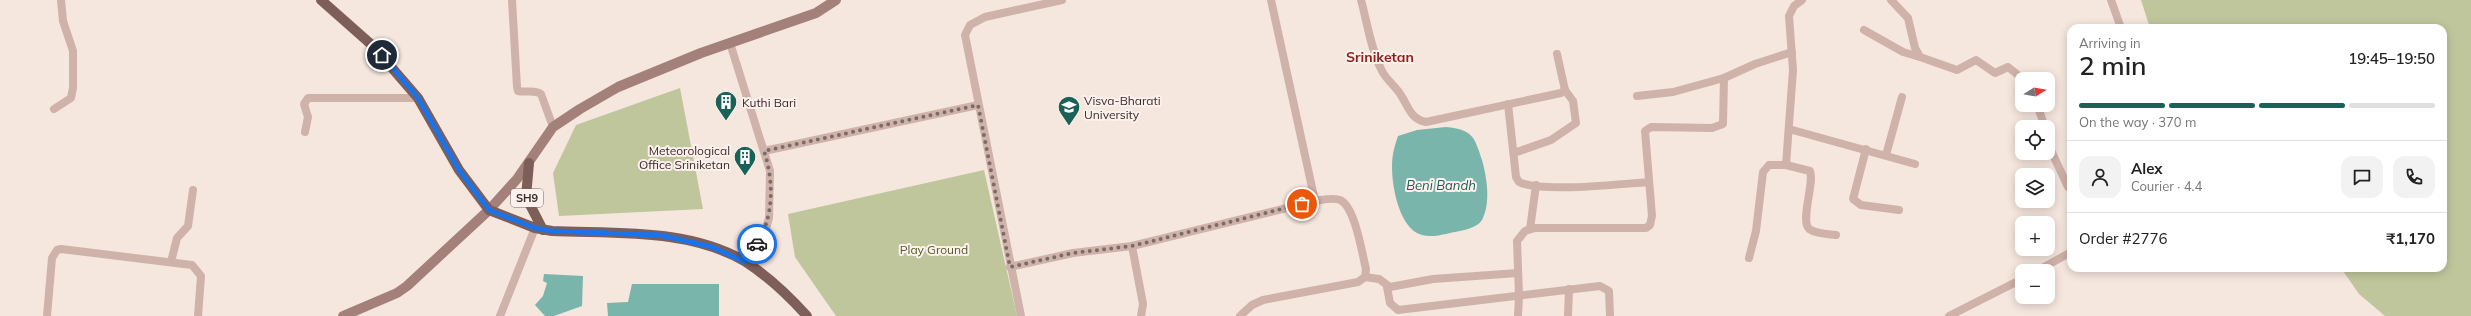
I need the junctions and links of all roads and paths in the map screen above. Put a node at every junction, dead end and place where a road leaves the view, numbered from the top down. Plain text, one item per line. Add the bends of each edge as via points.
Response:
1 (60, 0) edge
2 (321, 0) edge
3 (512, 0) edge
4 (836, 0) edge
5 (1062, 0) edge
6 (1271, 0) edge
7 (1361, 0) edge
8 (1802, 0) edge
9 (1891, 0) edge
10 (2111, 0) edge
11 (2120, 24) edge
12 (1864, 30) dead end
13 (730, 43) junction
14 (1792, 52) junction
15 (1557, 54) dead end
16 (1920, 57) junction
17 (2015, 73) edge
18 (1724, 78) junction
19 (1565, 90) junction
20 (1637, 96) dead end
21 (1902, 97) dead end
22 (418, 98) junction
23 (1508, 104) junction
24 (978, 105) junction
25 (54, 109) dead end
26 (553, 127) junction
27 (1788, 129) junction
28 (305, 132) dead end
29 (1866, 149) junction
30 (764, 151) junction
31 (1514, 153) junction
32 (1886, 155) junction
33 (2055, 159) edge
34 (529, 163) junction
35 (1915, 164) dead end
36 (1786, 165) junction
37 (1649, 182) junction
38 (1536, 185) junction
39 (2067, 185) edge
40 (194, 190) dead end
41 (1315, 200) junction
42 (489, 210) junction
43 (1899, 210) dead end
44 (539, 229) junction
45 (1530, 229) junction
46 (1836, 235) dead end
47 (1132, 246) junction
48 (2067, 254) edge
49 (1749, 258) dead end
50 (171, 262) junction
51 (745, 262) junction
52 (2050, 264) edge
53 (1010, 267) junction
54 (1518, 272) junction
55 (1365, 277) junction
56 (2015, 283) edge
57 (1387, 287) junction
58 (1569, 289) junction
59 (1519, 296) junction
60 (47, 316) edge
61 (198, 316) edge
62 (343, 316) edge
63 (500, 316) edge
64 (807, 316) edge
65 (1021, 316) edge
66 (1141, 316) edge
67 (1240, 316) edge
68 (1518, 316) edge
69 (1568, 316) edge
70 (1610, 316) edge
71 (1949, 316) edge

1 - 25 street via 63,21 72,46 73,88 71,98
2 - 22 main road via 373,46
3 - 26 street via 518,91 541,94
4 - 13 main road via 816,13
5 - 24 street via 985,18 970,25 965,35
6 - 41 street
7 - 23 street via 1380,68 1390,83 1397,88 1412,116 1426,122
8 - 14 street via 1794,6 1789,16
9 - 16 street via 1908,18 1915,48
10 - 11 street
12 - 16 street via 1903,52
13 - 26 main road via 618,86
13 - 30 street
14 - 18 street via 1755,64
14 - 27 street
15 - 19 street
16 - 17 street via 1955,70 1978,60 1995,73 2008,67
18 - 20 street via 1673,92
18 - 37 street via 1723,124 1712,128 1651,127 1644,131
19 - 23 street via 1555,96
19 - 31 street via 1573,101 1576,123 1551,140
21 - 32 street
22 - 28 street via 308,98 304,104 308,117
22 - 42 main road via 459,170
23 - 31 street
24 - 30 street
24 - 53 street
26 - 34 main road
27 - 29 street
27 - 36 street
29 - 32 street
29 - 43 street via 1853,194 1854,201 1861,205
30 - 51 street via 770,170 769,218
31 - 38 street via 1516,177 1519,182
32 - 35 street
33 - 39 street
34 - 42 main road
34 - 44 main road, SH9 via 526,197
36 - 46 street via 1808,169 1811,174 1807,227 1810,230
36 - 49 street via 1769,165 1763,172 1756,232
37 - 38 street via 1592,186
37 - 45 street via 1652,216 1650,225 1646,228
38 - 45 street
40 - 50 street via 188,226 177,238
41 - 47 street
41 - 55 street via 1340,199 1347,205 1352,214 1366,269
42 - 44 main road, SH9
42 - 62 main road via 407,286 397,293
44 - 51 main road, SH9 via 660,235 712,247
44 - 63 street
45 - 54 street via 1521,234 1516,241
47 - 53 street via 1073,253
47 - 66 street via 1143,304
48 - 52 street
50 - 60 street via 57,250 52,258
50 - 61 street via 192,265 200,272 201,297
51 - 64 main road, SH9 via 781,288
53 - 65 street
54 - 57 street via 1433,279
54 - 59 street
55 - 57 street via 1379,279
55 - 67 street via 1358,282 1263,300 1252,305
56 - 71 street
57 - 59 street via 1390,303 1398,310
58 - 59 street
58 - 69 street
58 - 70 street via 1605,287 1611,300
59 - 68 street

